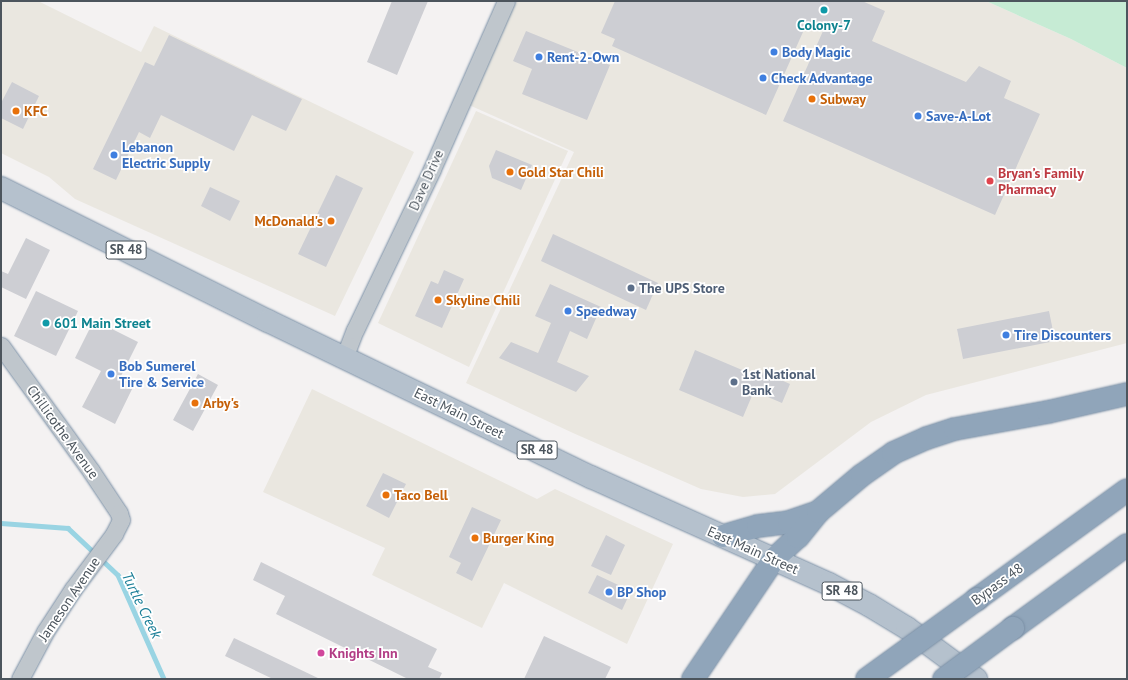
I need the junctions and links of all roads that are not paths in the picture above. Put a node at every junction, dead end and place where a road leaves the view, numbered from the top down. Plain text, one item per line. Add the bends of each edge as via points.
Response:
1 (506, 1) edge
2 (1, 188) edge
3 (1, 346) edge
4 (344, 358) junction
5 (1127, 394) edge
6 (1127, 490) edge
7 (818, 512) junction
8 (121, 520) joint
9 (723, 536) junction
10 (1127, 546) edge
11 (774, 559) junction
12 (20, 679) edge
13 (693, 679) edge
14 (867, 679) edge
15 (944, 679) edge
16 (976, 679) edge

1 - 4 street, Dave Drive via 432,169
2 - 4 main road, East Main Street / SR 48
3 - 8 street, Chillicothe Avenue via 92,470
4 - 9 main road, East Main Street / SR 48
5 - 7 highway via 1048,412 968,426 926,438 892,453
6 - 14 highway, Bypass 48, bridge
7 - 9 highway via 789,522 758,526
7 - 11 highway via 798,537
8 - 12 street, Jameson Avenue via 114,534 45,632
9 - 11 main road, East Main Street / SR 48
10 - 15 highway, bridge
11 - 13 highway
11 - 16 main road, East Main Street / SR 48 via 869,605 907,628

